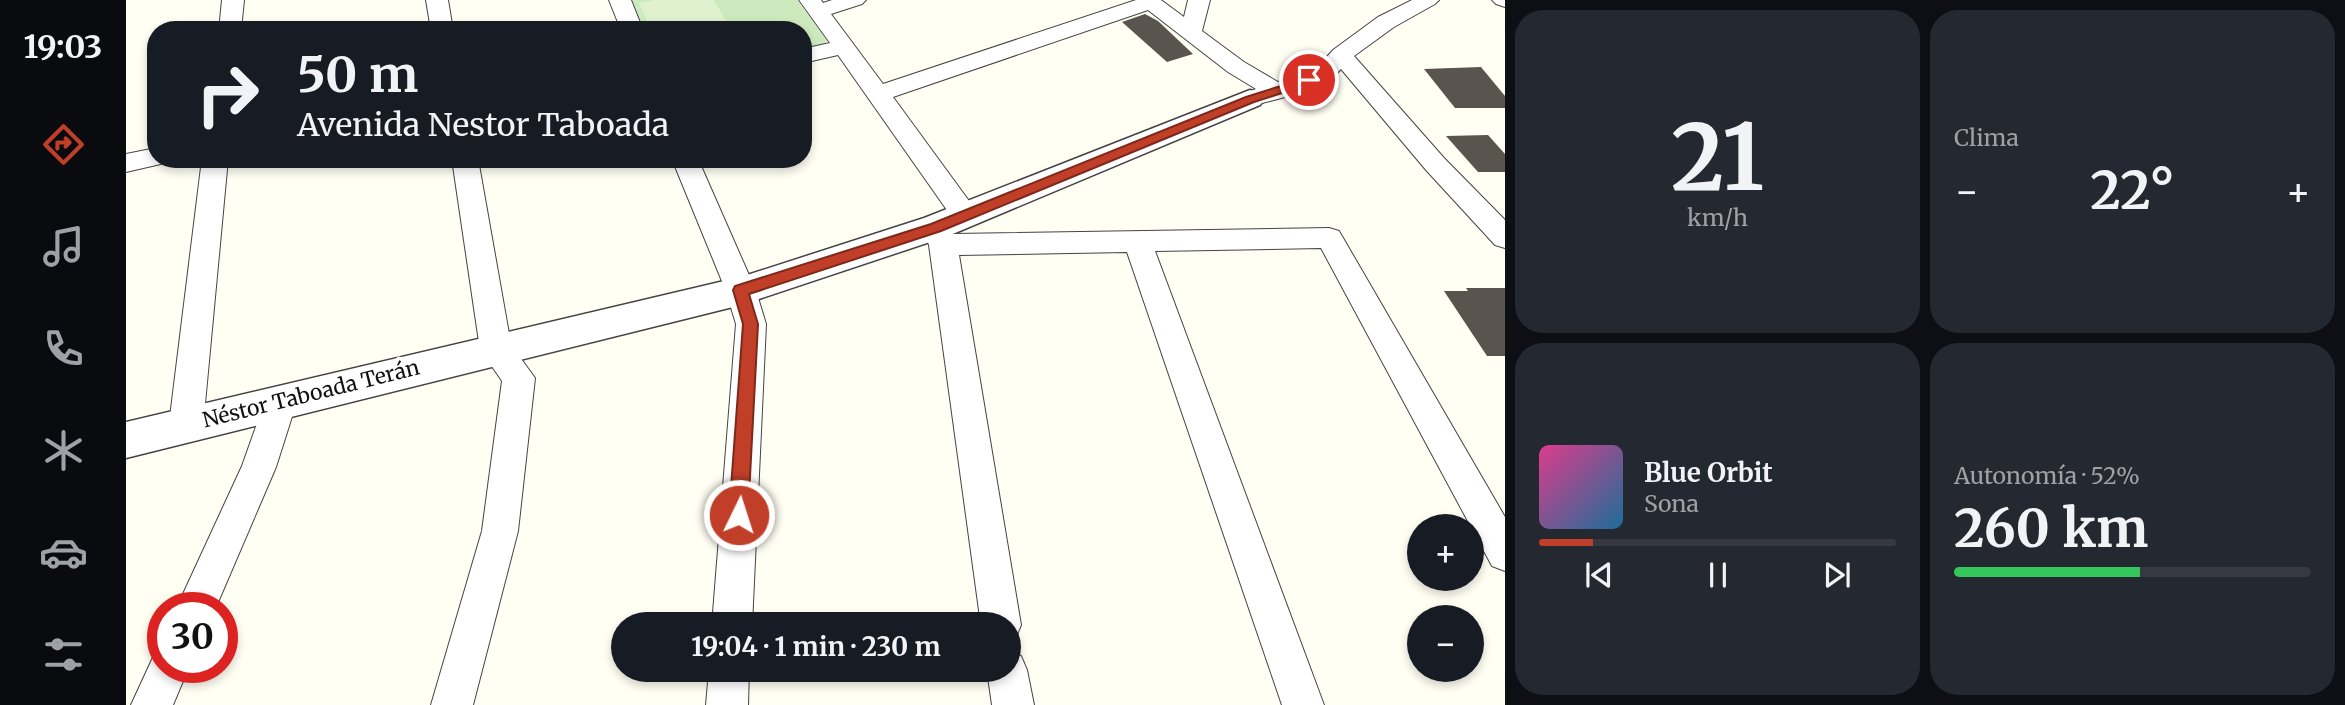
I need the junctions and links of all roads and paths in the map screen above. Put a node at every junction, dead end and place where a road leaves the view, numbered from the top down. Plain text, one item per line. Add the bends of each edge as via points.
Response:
1 (233, 0) edge
2 (437, 0) edge
3 (620, 0) edge
4 (855, 0) edge
5 (1199, 0) edge
6 (1428, 0) edge
7 (1150, 1) edge
8 (814, 5) edge
9 (231, 21) edge
10 (440, 21) edge
11 (628, 21) edge
12 (1191, 32) junction
13 (843, 47) junction
14 (812, 54) edge
15 (1341, 55) junction
16 (876, 95) junction
17 (1263, 95) junction
18 (147, 159) edge
19 (126, 163) edge
20 (214, 168) edge
21 (466, 168) edge
22 (689, 168) edge
23 (948, 229) junction
24 (1505, 238) edge
25 (1137, 240) junction
26 (741, 290) junction
27 (496, 349) junction
28 (281, 401) junction
29 (186, 425) junction
30 (126, 440) edge
31 (1505, 553) edge
32 (203, 592) edge
33 (733, 612) edge
34 (999, 612) edge
35 (728, 682) edge
36 (1009, 682) edge
37 (162, 683) edge
38 (152, 705) edge
39 (452, 705) edge
40 (727, 705) edge
41 (1013, 705) edge
42 (1303, 705) edge

1 - 9 street
2 - 10 street
3 - 11 street
4 - 8 street
5 - 12 street
6 - 15 street via 1386,22
7 - 12 street
7 - 16 street
8 - 13 street
12 - 17 street
13 - 14 street
13 - 16 street
15 - 17 street via 1327,71
15 - 24 street
16 - 23 street
17 - 23 street, Néstor Taboada Terán
18 - 19 street
20 - 29 street
21 - 27 street
22 - 26 street
23 - 25 street
23 - 26 street, Néstor Taboada Terán
23 - 34 street
25 - 31 street via 1329,238
25 - 42 street
26 - 27 street, Néstor Taboada Terán
26 - 33 street via 751,324
27 - 28 street, Néstor Taboada Terán
27 - 39 street via 519,378 500,531
28 - 29 street, Néstor Taboada Terán
28 - 32 street via 259,467
29 - 30 street, Néstor Taboada Terán
35 - 40 street
36 - 41 street
37 - 38 street

